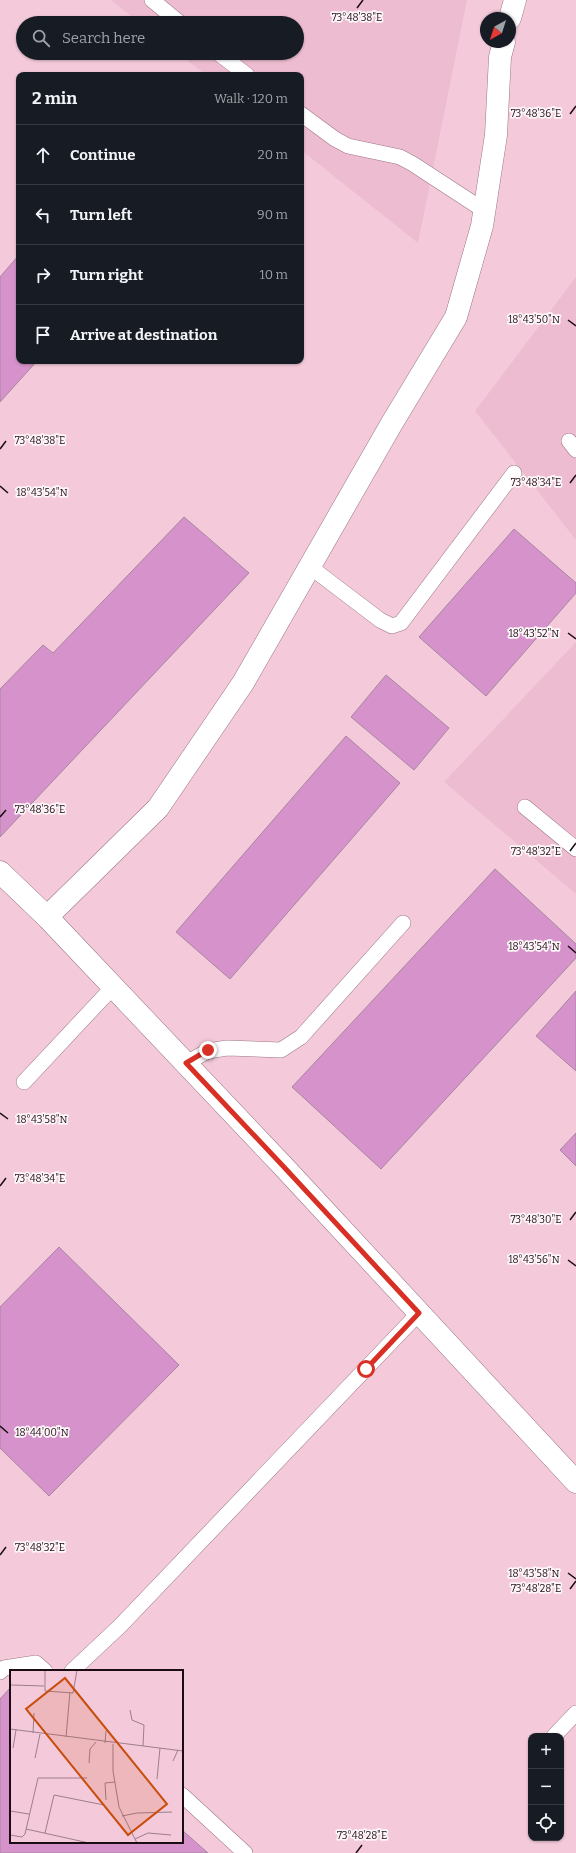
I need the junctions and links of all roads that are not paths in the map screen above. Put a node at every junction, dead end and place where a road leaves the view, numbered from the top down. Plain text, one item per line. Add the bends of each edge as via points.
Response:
1 (152, 0) edge
2 (514, 0) edge
3 (511, 12) edge
4 (171, 16) edge
5 (502, 48) edge
6 (227, 60) edge
7 (243, 72) edge
8 (304, 116) edge
9 (485, 211) junction
10 (514, 473) dead end
11 (309, 566) junction
12 (525, 807) dead end
13 (576, 849) edge
14 (0, 872) edge
15 (47, 917) junction
16 (403, 923) dead end
17 (114, 987) junction
18 (186, 1063) junction
19 (24, 1082) dead end
20 (419, 1313) junction
21 (576, 1482) edge
22 (44, 1670) edge
23 (73, 1670) edge
24 (0, 1672) edge
25 (576, 1713) edge
26 (557, 1733) edge
27 (183, 1796) edge
28 (245, 1853) edge

1 - 4 lane
2 - 3 street
5 - 9 street via 496,134
6 - 7 lane
8 - 9 lane via 348,146 400,157 414,164
9 - 11 street via 456,317
10 - 11 lane via 401,623 392,626 380,620
11 - 15 street via 243,683 158,808
12 - 13 lane
14 - 15 street
15 - 17 street
16 - 18 lane via 292,1045 281,1050 208,1050
17 - 18 street
17 - 19 lane
18 - 20 street
20 - 21 street
20 - 23 lane via 120,1626
22 - 24 lane via 36,1663 4,1668
25 - 26 lane
27 - 28 lane

